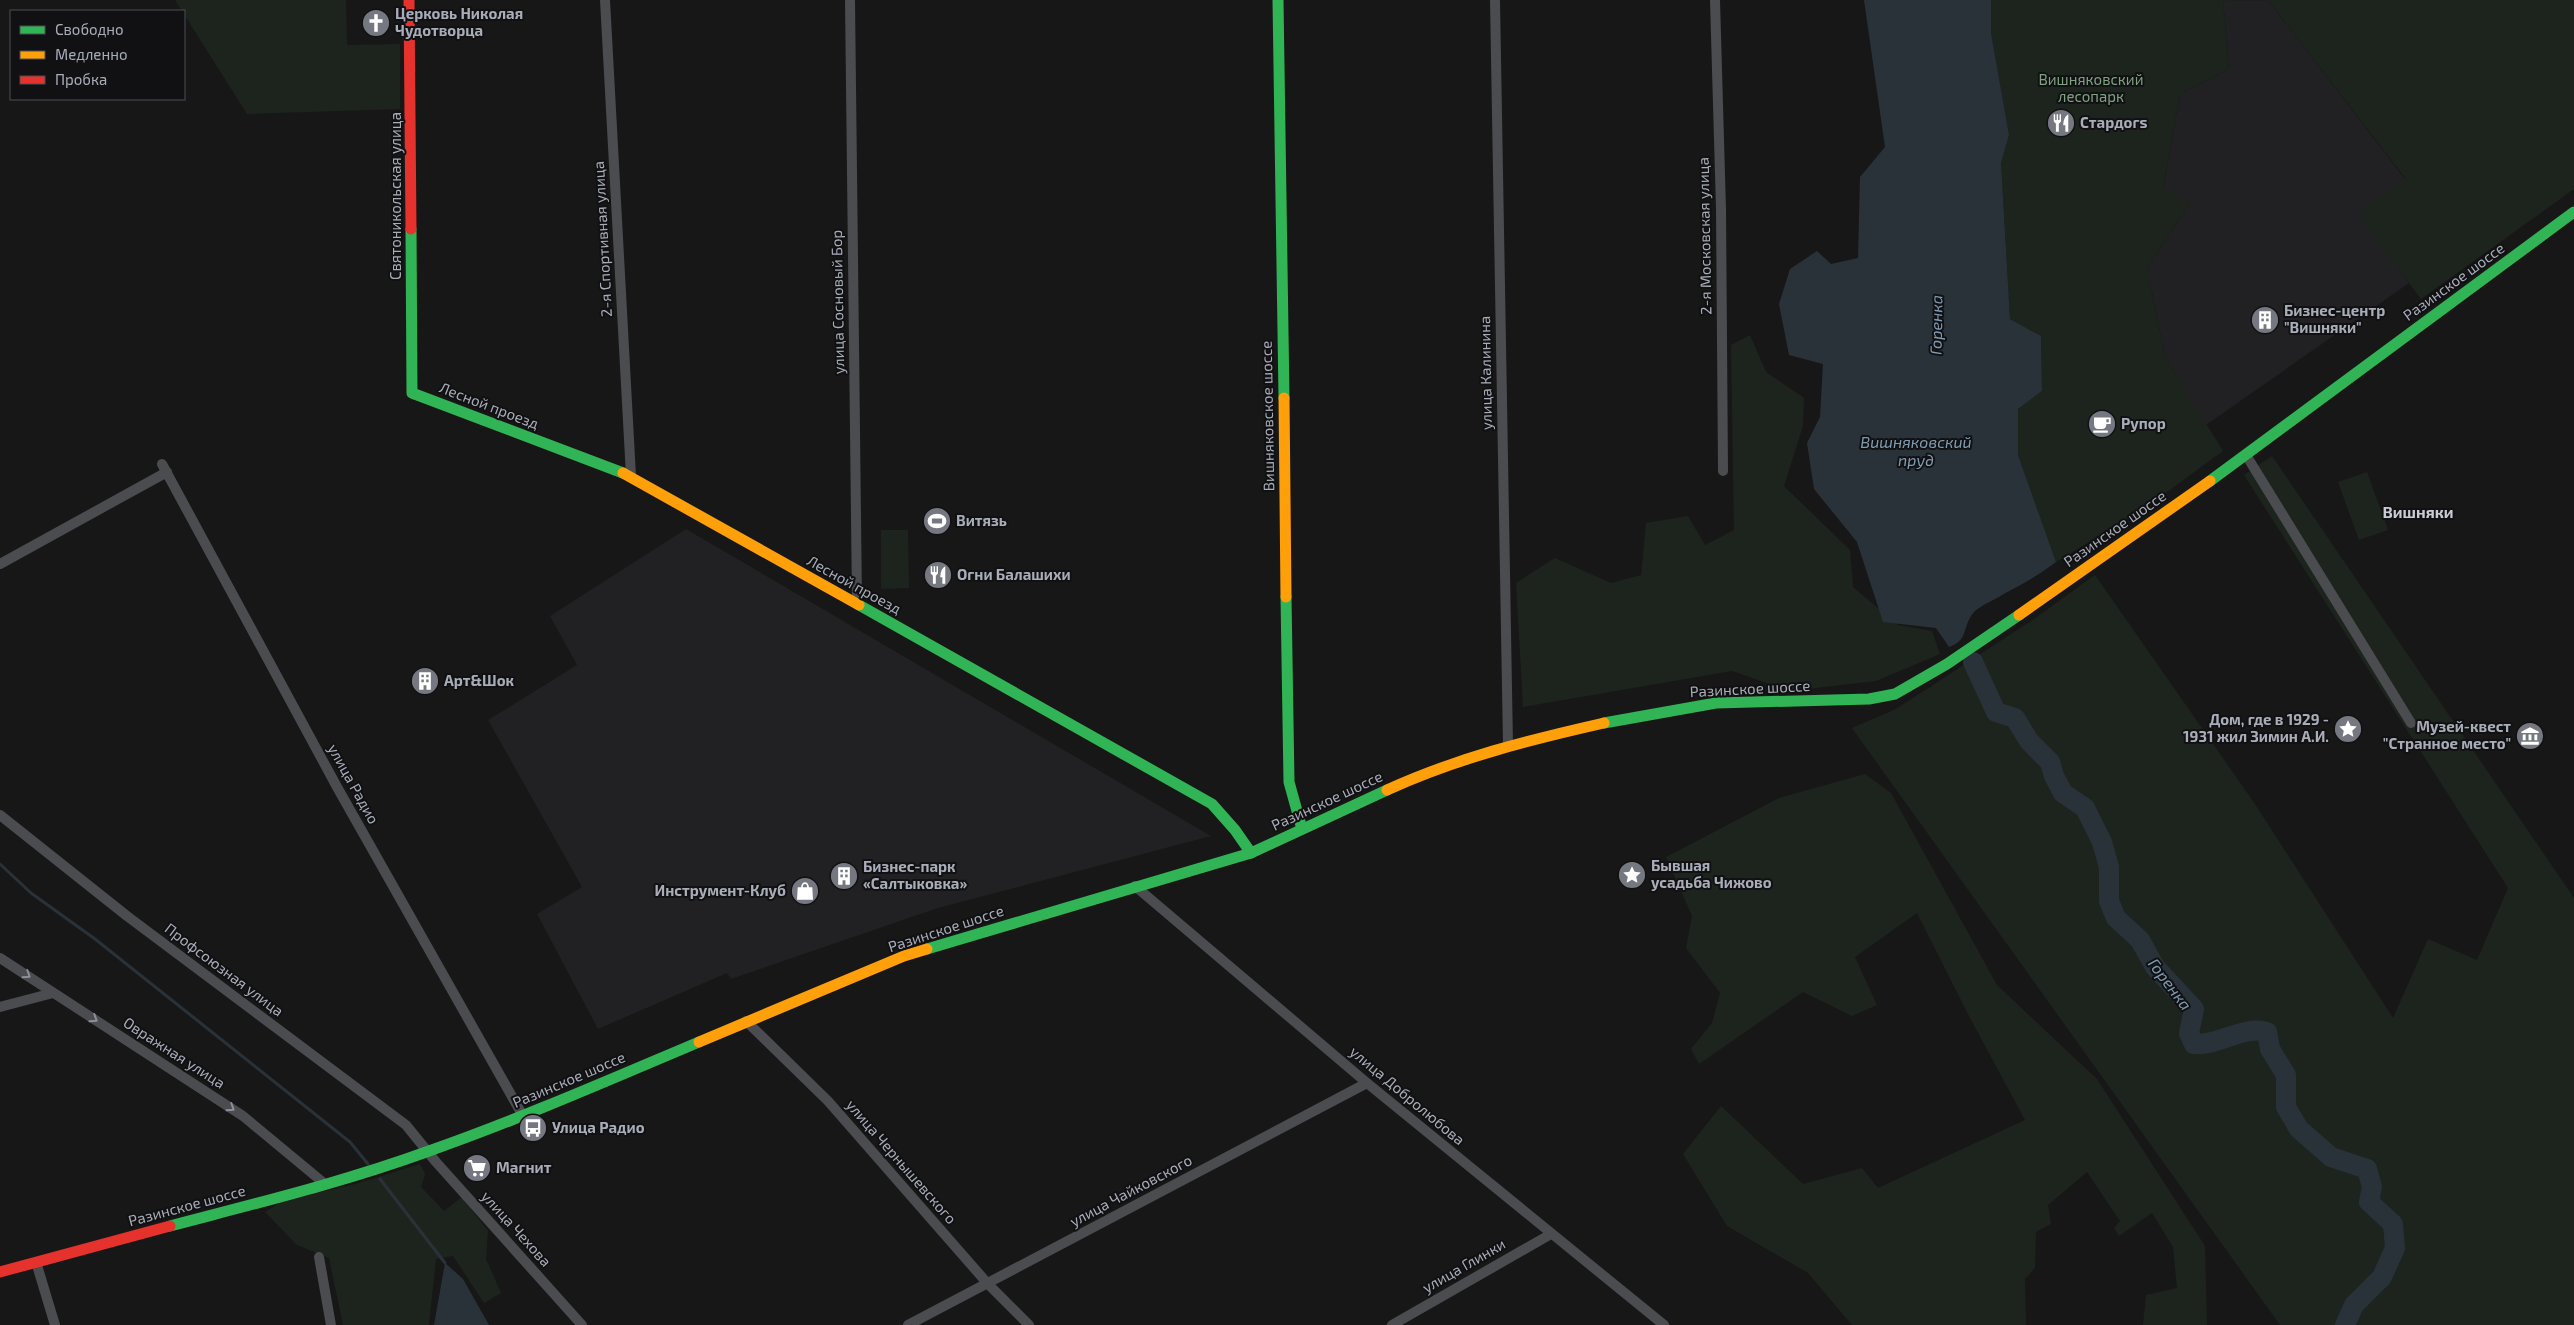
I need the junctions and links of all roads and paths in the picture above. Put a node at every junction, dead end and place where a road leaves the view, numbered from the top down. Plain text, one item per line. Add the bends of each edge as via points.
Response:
1 (409, 0) edge
2 (605, 0) edge
3 (850, 0) edge
4 (1278, 0) edge
5 (1495, 0) edge
6 (1715, 0) edge
7 (2574, 212) edge
8 (412, 393) joint
9 (2246, 455) junction
10 (1723, 471) dead end
11 (631, 476) junction
12 (0, 564) edge
13 (857, 603) junction
14 (2411, 723) dead end
15 (1508, 745) junction
16 (0, 815) edge
17 (1302, 829) junction
18 (1251, 853) junction
19 (1135, 886) junction
20 (0, 958) edge
21 (54, 993) junction
22 (0, 1007) edge
23 (746, 1022) junction
24 (1367, 1083) junction
25 (523, 1116) junction
26 (427, 1152) junction
27 (325, 1184) junction
28 (1551, 1234) junction
29 (319, 1257) dead end
30 (36, 1262) junction
31 (0, 1272) edge
32 (988, 1284) junction
33 (56, 1325) edge
34 (331, 1325) edge
35 (582, 1325) edge
36 (908, 1325) edge
37 (1029, 1325) edge
38 (1392, 1325) edge
39 (1664, 1325) edge

1 - 8 main road, Святоникольская улица
2 - 11 street, 2-я Спортивная улица
3 - 13 street, улица Сосновый Бор
4 - 17 main road, Вишняковское шоссе via 1289,782
5 - 15 street, улица Калинина
6 - 10 street, 2-я Московская улица
7 - 9 main road, Разинское шоссе
8 - 11 main road, Лесной проезд
9 - 14 street
9 - 15 main road, Разинское шоссе via 1947,664 1895,694 1869,699 1716,703 1608,722
11 - 13 main road, Лесной проезд
12 - 25 street, улица Радио via 164,468 337,787
13 - 18 main road, Лесной проезд via 1212,804
15 - 17 main road, Разинское шоссе via 1427,772
16 - 26 street, Профсоюзная улица via 127,916 406,1125
17 - 18 main road, Разинское шоссе
18 - 19 main road, Разинское шоссе
19 - 23 main road, Разинское шоссе via 904,956
19 - 24 street, улица Добролюбова
20 -> 21 street, Овражная улица
21 - 22 street
21 -> 27 street, Овражная улица via 243,1116
23 - 25 main road, Разинское шоссе
23 - 32 street, улица Чернышевского via 828,1101
24 - 28 street, улица Добролюбова
24 - 32 street, улица Чайковского
25 - 26 main road, Разинское шоссе
26 - 27 main road, Разинское шоссе
26 - 35 street, улица Чехова
27 - 30 main road, Разинское шоссе
28 - 38 street, улица Глинки
28 - 39 street, улица Добролюбова
29 - 34 street
30 - 31 main road, Разинское шоссе
30 - 33 street
32 - 36 street, улица Чайковского
32 - 37 street, улица Чернышевского

